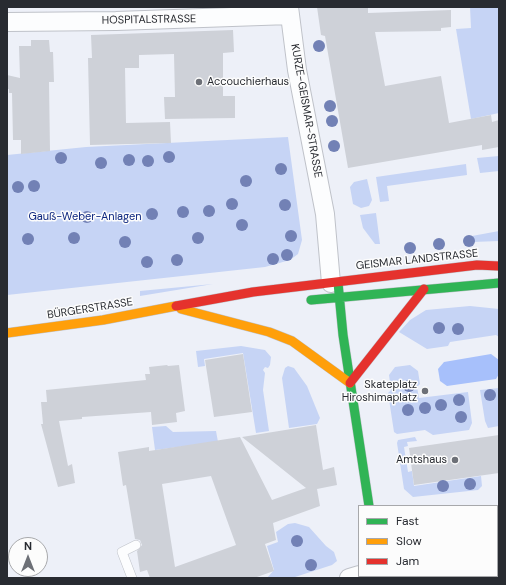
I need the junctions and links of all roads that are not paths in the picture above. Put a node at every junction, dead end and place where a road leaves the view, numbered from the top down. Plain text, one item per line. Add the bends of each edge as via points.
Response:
1 (290, 11) edge
2 (116, 14) edge
3 (7, 22) edge
4 (499, 266) edge
5 (499, 283) edge
6 (424, 289) junction
7 (335, 290) junction
8 (304, 300) dead end
9 (237, 304) dead end
10 (176, 308) junction
11 (7, 333) edge
12 (350, 383) junction
13 (369, 505) edge
14 (136, 545) dead end
15 (132, 578) edge

1 - 2 street, HOSPITALSTRASSE
1 - 7 street, KURZE-GEISMAR-STRASSE via 301,92 325,214
2 - 3 street, HOSPITALSTRASSE
4 - 7 main road, GEISMAR LANDSTRASSE via 477,265
5 - 6 main road
6 - 7 main road
6 - 12 main road
7 - 8 main road
7 - 10 main road, BÜRGERSTRASSE via 253,292
7 - 12 main road via 340,353
9 - 10 main road, BÜRGERSTRASSE
10 - 11 main road, BÜRGERSTRASSE
10 - 12 main road via 269,332 292,341
12 - 13 main road
14 - 15 lane via 122,552

